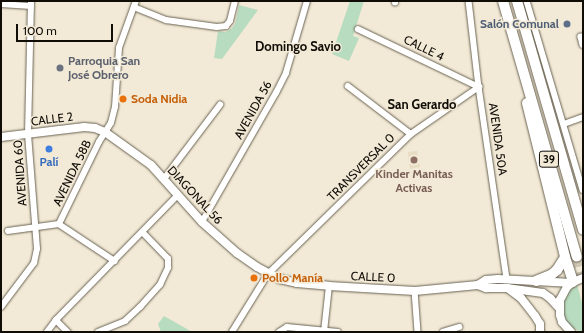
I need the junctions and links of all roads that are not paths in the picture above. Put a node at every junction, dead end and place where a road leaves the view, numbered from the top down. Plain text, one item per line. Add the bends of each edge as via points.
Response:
1 (136, 1) edge
2 (235, 1) edge
3 (307, 1) edge
4 (469, 1) edge
5 (503, 1) edge
6 (517, 1) edge
7 (528, 1) edge
8 (1, 4) edge
9 (31, 4) edge
10 (134, 7) junction
11 (358, 29) dead end
12 (582, 37) edge
13 (583, 45) edge
14 (534, 56) junction
15 (521, 62) junction
16 (348, 86) dead end
17 (479, 87) junction
18 (220, 105) dead end
19 (583, 117) edge
20 (564, 124) junction
21 (105, 132) junction
22 (28, 134) junction
23 (411, 134) junction
24 (1, 137) edge
25 (164, 179) junction
26 (583, 190) edge
27 (177, 196) junction
28 (583, 208) edge
29 (202, 222) junction
30 (59, 224) junction
31 (36, 228) junction
32 (583, 230) edge
33 (8, 231) dead end
34 (143, 232) junction
35 (565, 257) junction
36 (577, 257) tunnel mouth
37 (114, 261) junction
38 (268, 274) junction
39 (536, 281) junction
40 (576, 281) edge
41 (507, 284) junction
42 (329, 286) junction
43 (528, 290) junction
44 (415, 291) junction
45 (525, 302) junction
46 (1, 307) edge
47 (559, 308) junction
48 (56, 320) junction
49 (459, 327) dead end
50 (324, 331) edge
51 (47, 332) edge
52 (68, 332) edge
53 (98, 332) edge
54 (232, 332) edge
55 (279, 332) edge
56 (338, 332) edge
57 (418, 332) edge
58 (443, 332) edge
59 (540, 332) edge
60 (571, 332) edge

1 - 10 street, AVENIDA 58B
2 - 10 street via 230,21 226,26 217,27 166,20
3 - 29 street, AVENIDA 56 via 290,60 279,86
4 - 17 street, AVENIDA 50A
5 - 15 highway, 39
6 - 14 highway, 39
7 - 20 street
8 - 9 street
9 - 22 street, AVENIDA 60
10 - 21 street, AVENIDA 58B via 119,48 115,107 111,123
11 - 17 street, CALLE 4
12 - 13 street
14 - 28 highway via 559,126
14 - 32 highway, 39
15 - 35 highway via 528,110
15 - 36 highway, 39
16 - 23 street
17 - 23 street, TRANSVERSAL 0
17 - 41 street, AVENIDA 50A
18 - 25 street
19 - 20 street
20 - 26 street
21 - 22 main road, CALLE 2 via 84,127
21 - 25 main road, DIAGONAL 56 via 151,165
21 - 30 street, AVENIDA 58B
22 - 24 main road, CALLE 2
22 - 31 street, AVENIDA 60
23 - 38 street, TRANSVERSAL 0
25 - 27 main road, DIAGONAL 56
27 - 29 main road, DIAGONAL 56
27 - 34 street
29 - 38 main road, DIAGONAL 56 via 237,253
30 - 31 street
30 - 37 street
31 - 33 street
31 - 46 street, AVENIDA 60 via 37,249 34,262
34 - 37 street
34 - 53 street via 168,259 168,268 160,285 125,321
35 - 39 highway via 551,275
35 - 40 highway
37 - 48 street
38 - 42 main road, CALLE 0 via 297,283
38 - 54 street
39 - 40 main road, CALLE 0
39 - 41 main road, CALLE 0
40 - 47 main road via 562,294
41 - 43 main road, CALLE 0
41 - 44 main road, CALLE 0 via 486,280 478,285
41 - 45 main road
42 - 44 main road, CALLE 0
42 - 50 street
43 - 45 main road
43 - 47 main road, CALLE 0 via 543,293
44 - 57 street
45 - 59 main road via 540,324
47 - 60 main road via 562,322
48 - 51 street
48 - 52 street
49 - 58 street
50 - 55 street via 287,328
50 - 56 street

